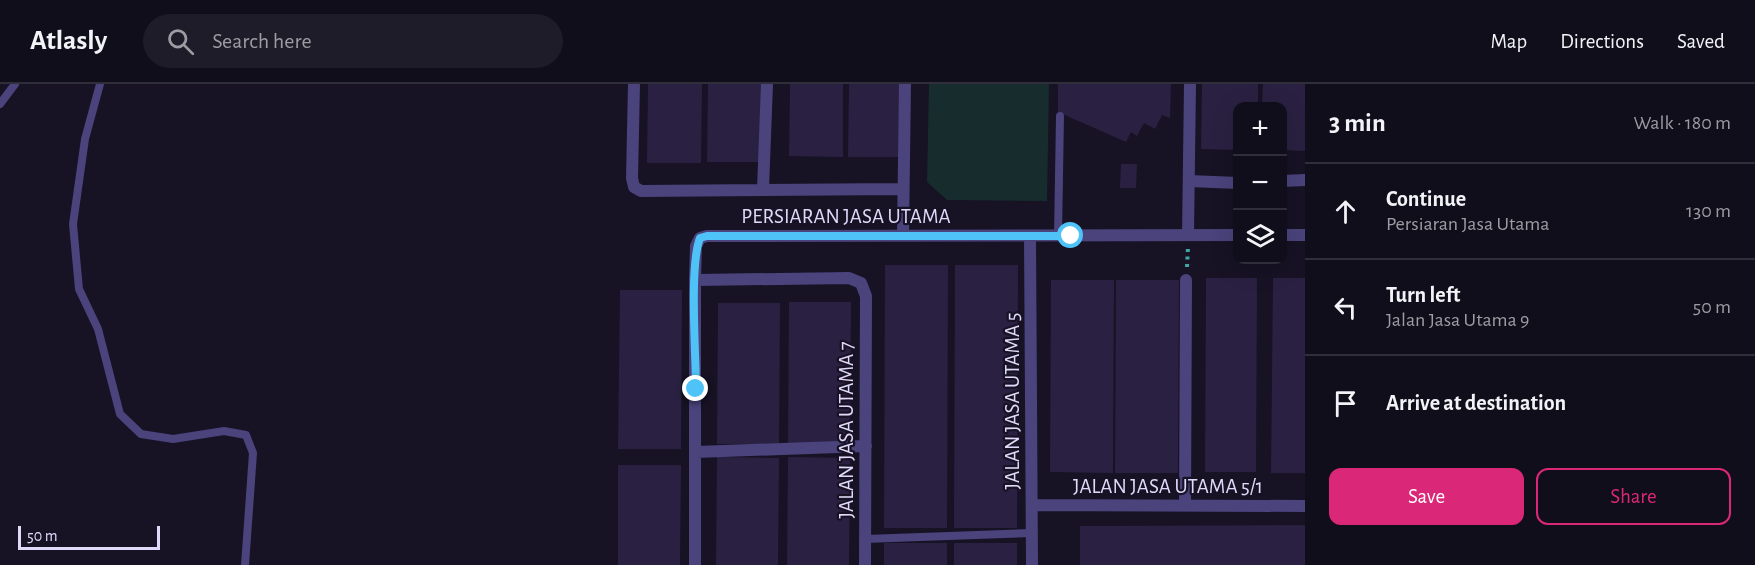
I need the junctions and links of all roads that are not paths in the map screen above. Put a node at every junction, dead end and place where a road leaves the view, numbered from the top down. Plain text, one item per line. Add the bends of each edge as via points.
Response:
1 (15, 84) edge
2 (100, 84) edge
3 (634, 84) edge
4 (767, 84) edge
5 (905, 84) edge
6 (1190, 84) edge
7 (0, 104) edge
8 (1060, 116) dead end
9 (1305, 180) edge
10 (1189, 181) junction
11 (1287, 181) edge
12 (1233, 183) edge
13 (763, 189) junction
14 (902, 189) junction
15 (903, 235) junction
16 (1188, 235) junction
17 (1233, 235) edge
18 (1287, 235) edge
19 (1305, 235) edge
20 (1030, 236) junction
21 (1058, 236) junction
22 (1186, 279) road end
23 (695, 280) junction
24 (866, 447) junction
25 (696, 452) junction
26 (1032, 505) junction
27 (1185, 506) junction
28 (1305, 506) edge
29 (1032, 533) junction
30 (865, 539) junction
31 (244, 565) edge
32 (695, 565) edge
33 (865, 565) edge
34 (1032, 565) edge

1 - 7 lane
2 - 31 lane via 85,138 73,224 80,289 98,329 120,414 141,434 172,440 224,431 246,435 253,453
3 - 13 street via 634,187 641,191
4 - 13 street
5 - 14 street
6 - 10 street
8 - 21 lane
9 - 11 street
10 - 12 street
10 - 16 street
13 - 14 street
14 - 15 street
15 - 20 street, PERSIARAN JASA UTAMA
15 - 23 street, PERSIARAN JASA UTAMA via 707,236 700,238 696,246
16 - 17 street, PERSIARAN JASA UTAMA
16 - 21 street, PERSIARAN JASA UTAMA
18 - 19 street
20 - 21 street, PERSIARAN JASA UTAMA
20 - 26 street, JALAN JASA UTAMA 5
22 - 27 street
23 - 24 street, JALAN JASA UTAMA 7 via 849,278 861,283 866,296
23 - 25 street
24 - 25 street
24 - 30 street, JALAN JASA UTAMA 7
25 - 32 street
26 - 27 street, JALAN JASA UTAMA 5/1
26 - 29 street, JALAN JASA UTAMA 5
27 - 28 street, JALAN JASA UTAMA 5/1
29 - 30 lane
29 - 34 street, JALAN JASA UTAMA 5
30 - 33 street, JALAN JASA UTAMA 7

